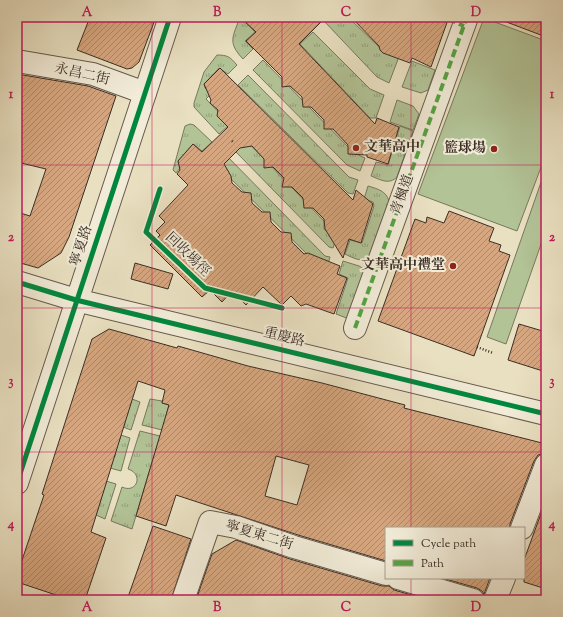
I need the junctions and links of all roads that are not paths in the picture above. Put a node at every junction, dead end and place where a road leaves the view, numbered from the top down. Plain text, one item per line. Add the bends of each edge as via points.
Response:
1 (170, 17) edge
2 (460, 20) edge
3 (17, 61) edge
4 (145, 93) junction
5 (17, 282) edge
6 (76, 300) junction
7 (355, 328) dead end
8 (546, 414) edge
9 (546, 465) edge
10 (17, 483) edge
11 (522, 527) edge
12 (385, 574) edge
13 (401, 579) edge
14 (504, 579) edge
15 (183, 600) edge
16 (473, 600) edge
17 (495, 600) edge

1 - 4 street, 寧夏路
2 - 7 street, 青楓道
3 - 4 street, 永昌二街 via 93,74
4 - 6 street, 寧夏路
5 - 6 street, 重慶路
6 - 8 street, 重慶路
6 - 10 street, 寧夏路
9 - 11 street
12 - 15 street, 寧夏東二街 via 236,527 210,522
13 - 16 street
14 - 17 street

